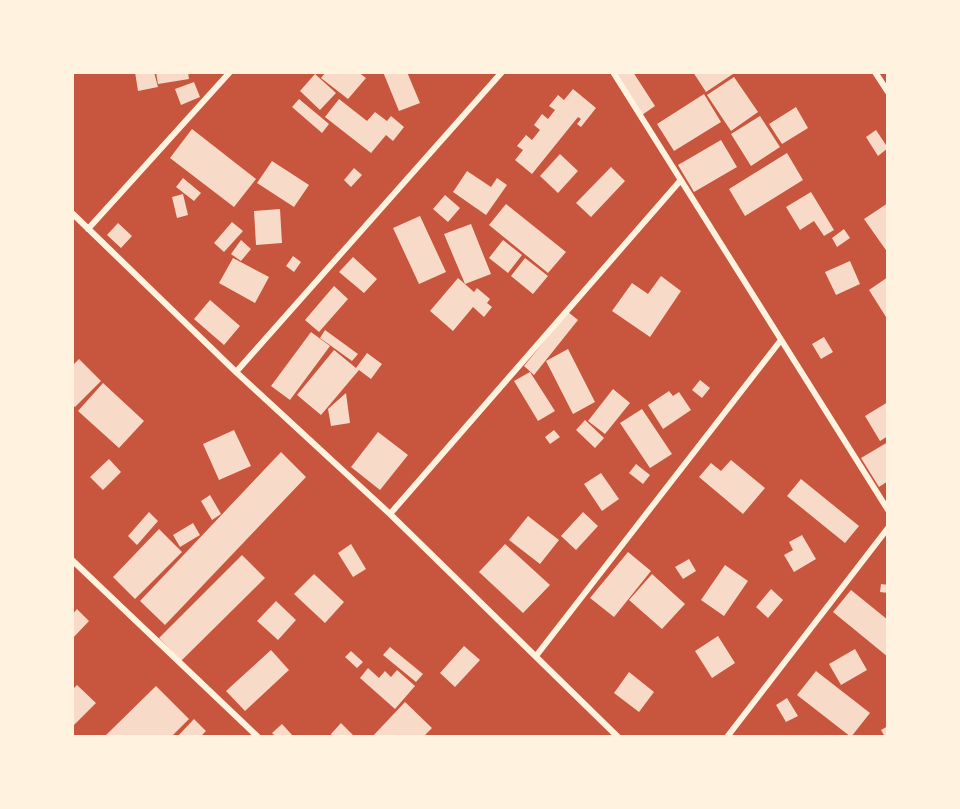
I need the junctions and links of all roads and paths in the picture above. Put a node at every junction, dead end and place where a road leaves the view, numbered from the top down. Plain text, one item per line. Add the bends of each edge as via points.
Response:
1 (230, 72) edge
2 (502, 72) edge
3 (613, 72) edge
4 (875, 72) edge
5 (888, 92) edge
6 (680, 181) junction
7 (72, 213) edge
8 (88, 229) junction
9 (781, 340) junction
10 (236, 372) junction
11 (888, 510) edge
12 (390, 514) junction
13 (888, 528) edge
14 (72, 560) edge
15 (536, 656) junction
16 (258, 737) edge
17 (618, 737) edge
18 (727, 737) edge

1 - 8 street
2 - 10 street
3 - 6 street
4 - 5 street
6 - 9 street
6 - 12 street
7 - 8 street
8 - 10 street
9 - 11 street
9 - 15 street
10 - 12 street
12 - 15 street
13 - 18 street
14 - 16 street
15 - 17 street

